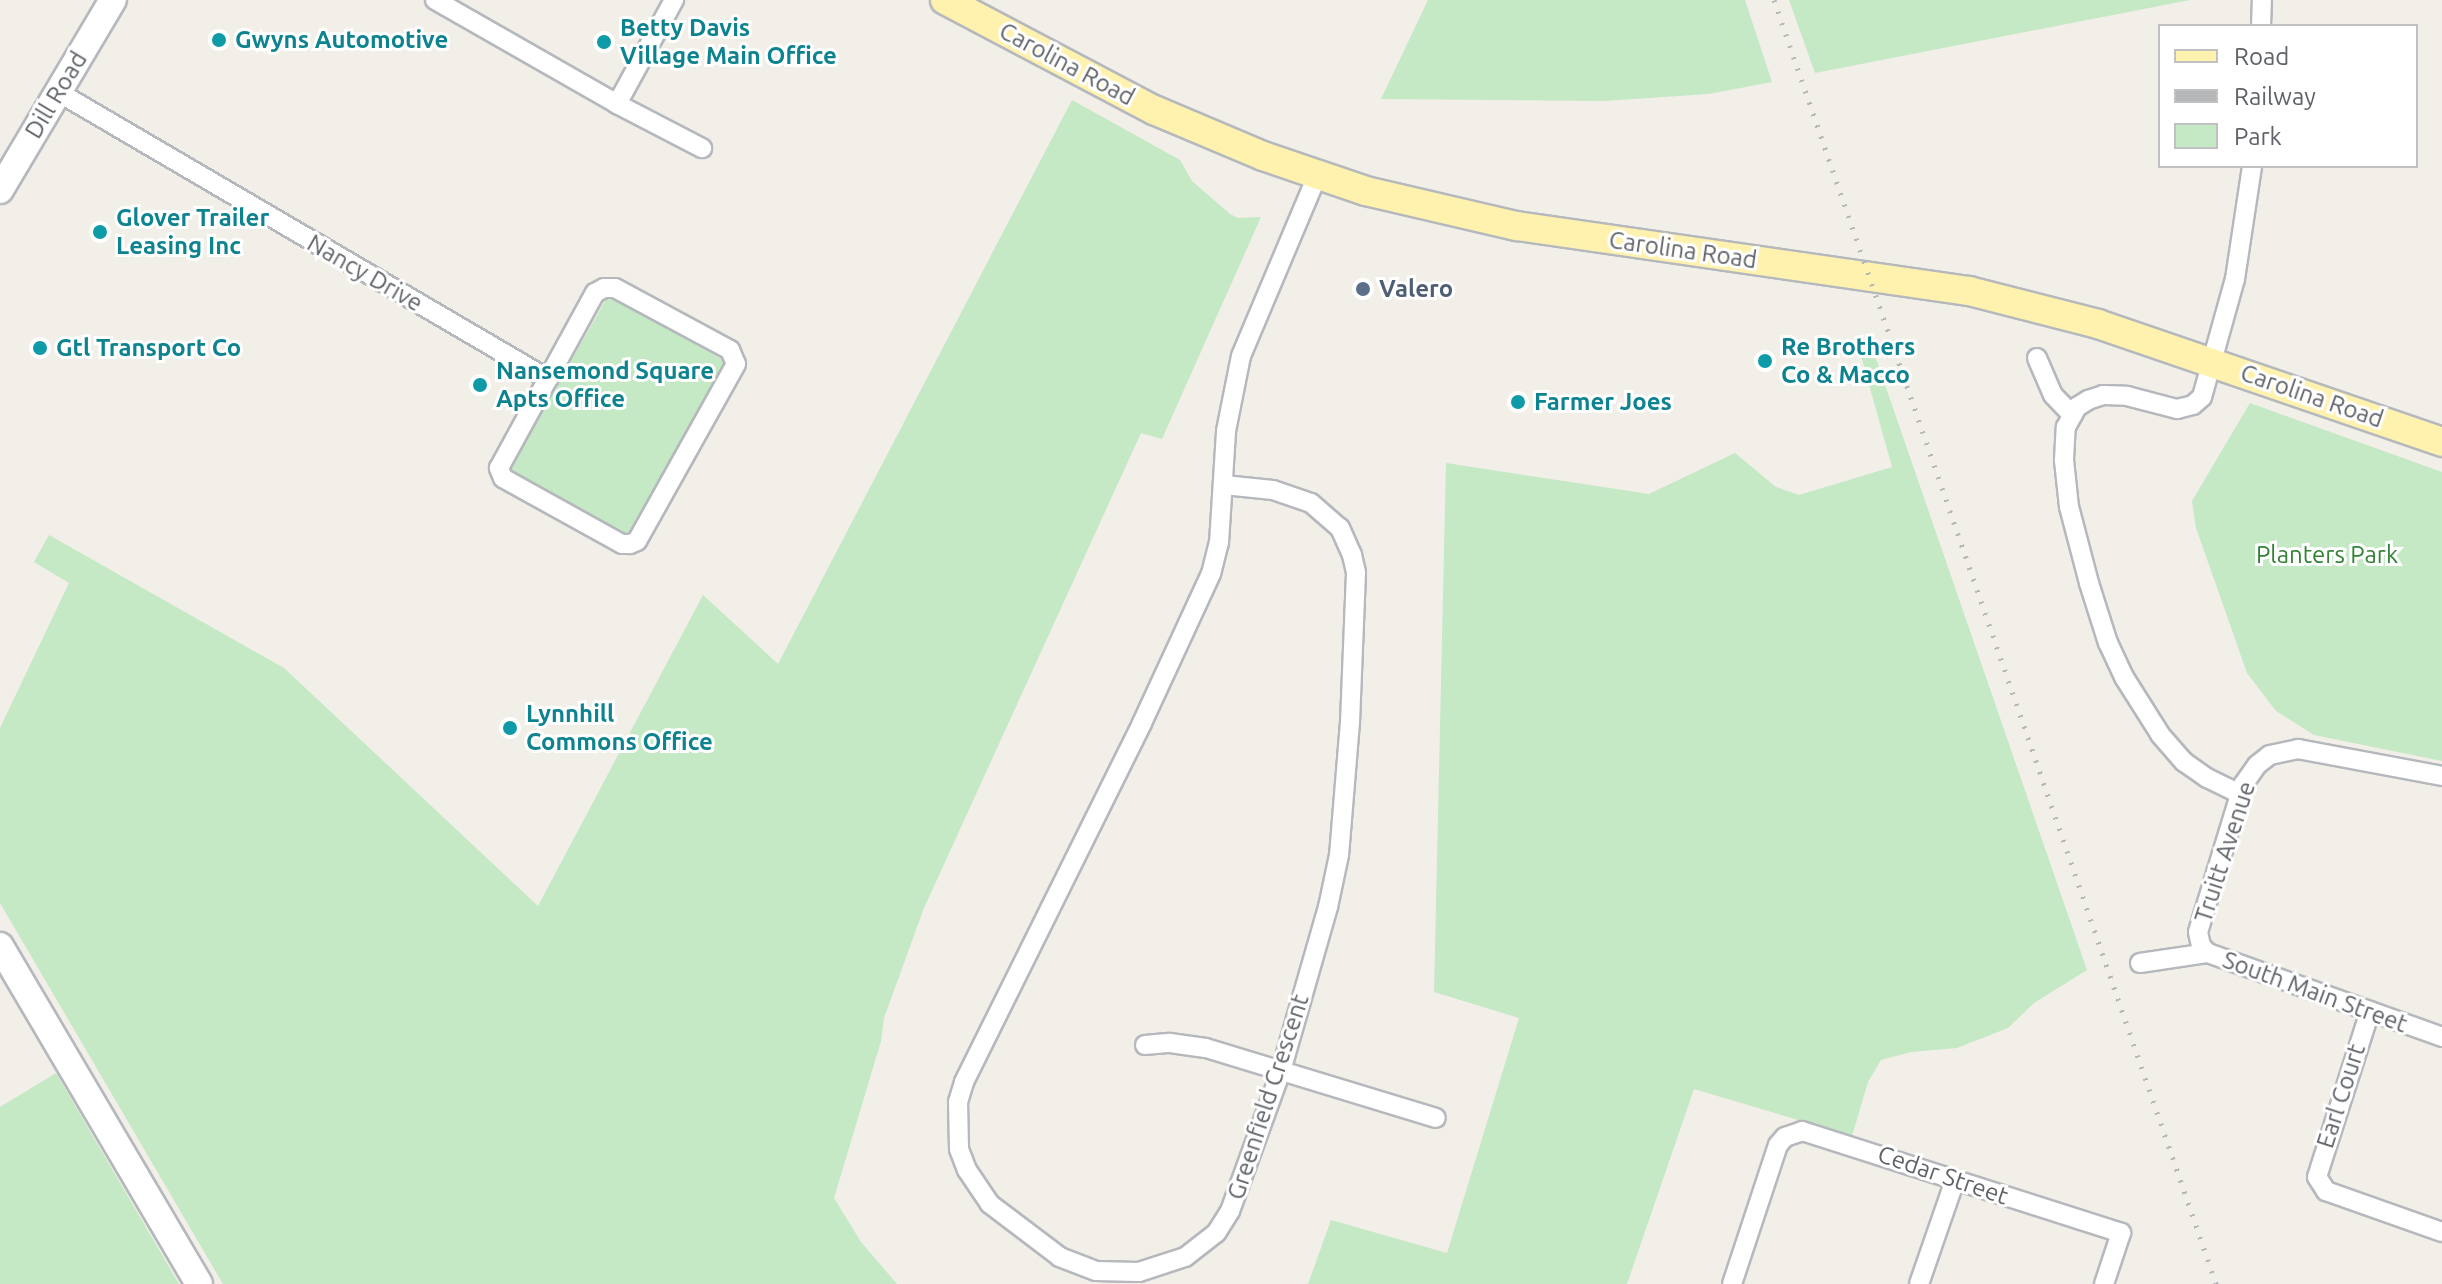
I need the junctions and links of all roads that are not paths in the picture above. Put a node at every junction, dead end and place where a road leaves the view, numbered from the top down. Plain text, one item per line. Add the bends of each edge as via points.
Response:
1 (113, 0) edge
2 (435, 0) edge
3 (674, 0) edge
4 (945, 0) edge
5 (2262, 0) edge
6 (2261, 24) edge
7 (58, 92) junction
8 (617, 104) junction
9 (702, 148) dead end
10 (2252, 168) edge
11 (1317, 176) junction
12 (0, 190) edge
13 (2037, 358) dead end
14 (2212, 362) junction
15 (548, 379) junction
16 (2072, 415) junction
17 (2442, 442) edge
18 (1224, 485) junction
19 (2442, 776) edge
20 (2240, 794) junction
21 (0, 946) edge
22 (2208, 953) junction
23 (2140, 963) dead end
24 (2370, 1011) junction
25 (2442, 1037) edge
26 (1145, 1045) dead end
27 (1281, 1071) junction
28 (1436, 1118) dead end
29 (1955, 1180) junction
30 (2442, 1232) edge
31 (199, 1284) edge
32 (1732, 1284) edge
33 (1919, 1284) edge
34 (2104, 1284) edge

1 - 7 street, Dill Road
2 - 8 street
3 - 8 street
4 - 11 main road, Carolina Road via 1154,110
5 - 6 street
7 - 12 street, Dill Road
7 - 15 street, Nancy Drive
8 - 9 street
10 - 14 street via 2235,279
11 - 14 main road, Carolina Road via 1517,226 1946,286 2098,324
11 - 18 street, Greenfield Crescent via 1241,356 1226,431
13 - 16 street via 2053,395
14 - 16 street via 2202,397 2189,407 2103,395
14 - 17 main road, Carolina Road
15 - 15 street via 500,474 630,544 637,541 736,364 730,350 615,288 604,288 595,293
16 - 20 street via 2064,460 2069,507 2108,643 2139,703 2184,762
18 - 27 street, Greenfield Crescent via 1273,490 1325,512 1347,541 1356,573 1339,855
18 - 27 street, Greenfield Crescent via 1219,543 1200,604 964,1082 958,1102 959,1149 990,1204 1060,1257 1096,1271 1139,1272 1185,1257 1216,1233 1244,1182
19 - 20 street, Truitt Avenue via 2298,749 2270,755 2257,765
20 - 22 street, Truitt Avenue via 2198,932
21 - 31 street
22 - 23 street, South Main Street
22 - 24 street, South Main Street
24 - 25 street, South Main Street
24 - 30 street, Earl Court via 2318,1168 2319,1182 2326,1191
26 - 27 street via 1196,1046
27 - 28 street
29 - 32 street, Cedar Street via 1802,1131 1785,1137
29 - 33 street
29 - 34 street, Cedar Street via 2121,1233

